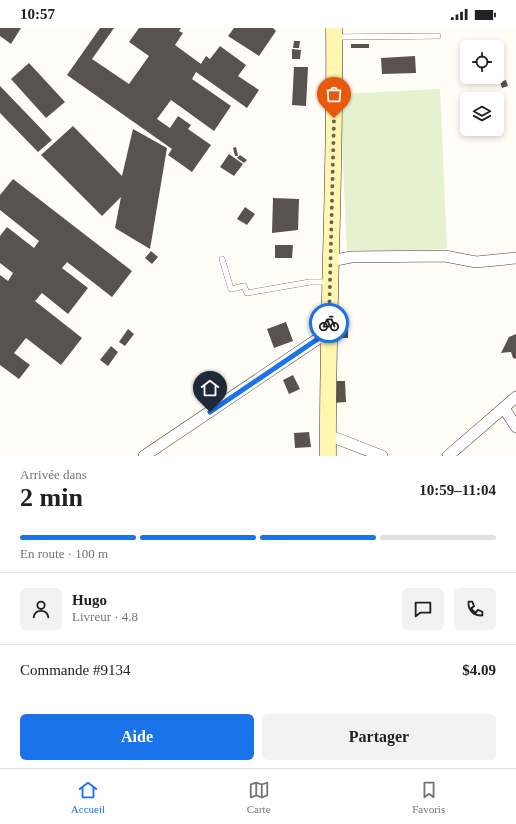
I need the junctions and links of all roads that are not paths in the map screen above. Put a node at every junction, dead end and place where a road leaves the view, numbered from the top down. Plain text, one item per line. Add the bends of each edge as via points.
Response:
1 (334, 32) edge
2 (438, 36) dead end
3 (222, 259) dead end
4 (516, 259) edge
5 (331, 261) junction
6 (330, 282) junction
7 (328, 332) junction
8 (516, 397) edge
9 (504, 408) junction
10 (516, 427) edge
11 (328, 435) junction
12 (144, 456) edge
13 (328, 456) edge
14 (382, 456) edge
15 (448, 456) edge

1 - 2 lane
1 - 5 street
3 - 6 lane via 231,290 244,286 247,292 310,282
4 - 5 street via 476,262 445,256 351,257
5 - 6 street
6 - 7 street
7 - 11 street
7 - 12 street
8 - 9 street
9 - 10 street
9 - 15 street
11 - 13 street
11 - 14 street

